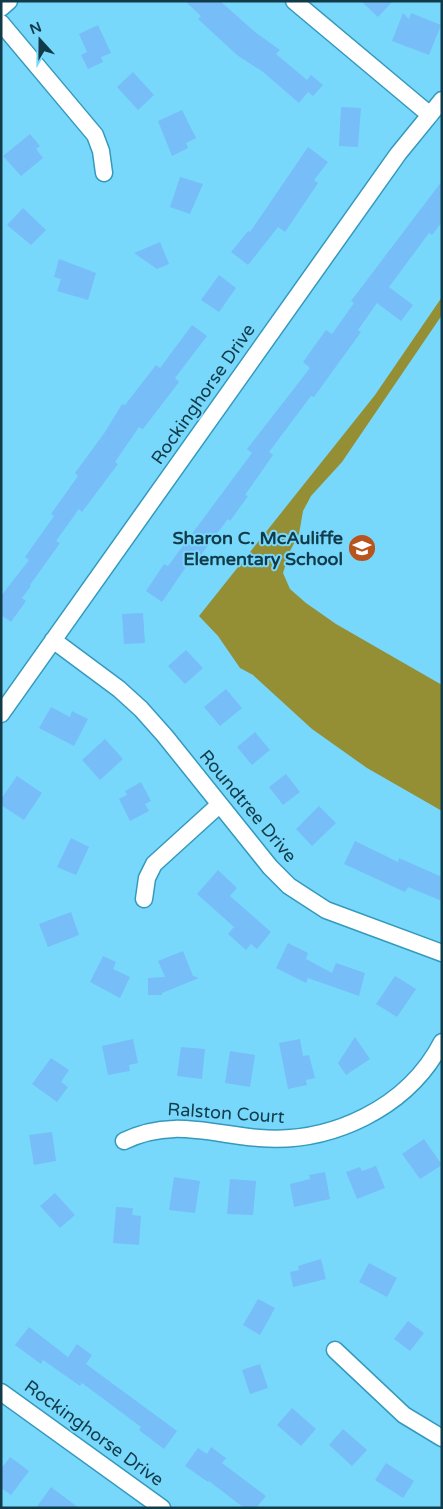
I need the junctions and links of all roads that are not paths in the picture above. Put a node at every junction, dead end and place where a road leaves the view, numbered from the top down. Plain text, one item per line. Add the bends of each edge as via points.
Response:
1 (9, 1) edge
2 (294, 1) edge
3 (1, 8) edge
4 (1, 23) edge
5 (442, 100) edge
6 (430, 115) junction
7 (104, 173) dead end
8 (53, 640) junction
9 (1, 714) edge
10 (219, 805) junction
11 (144, 900) dead end
12 (442, 953) edge
13 (442, 1042) edge
14 (124, 1141) dead end
15 (335, 1350) dead end
16 (1, 1392) edge
17 (442, 1438) edge
18 (162, 1508) edge

1 - 3 street
2 - 6 street
4 - 7 street via 95,135 102,151
5 - 6 street, Rockinghorse Drive
6 - 8 street, Rockinghorse Drive via 392,162
8 - 9 street, Rockinghorse Drive
8 - 10 street, Roundtree Drive via 141,708
10 - 11 street via 154,864 147,878
10 - 12 street, Roundtree Drive via 270,867 307,899 350,920
13 - 14 street, Ralston Court via 422,1072 391,1101 338,1128 311,1136 260,1138 171,1127
15 - 17 street via 404,1415
16 - 18 street, Rockinghorse Drive

